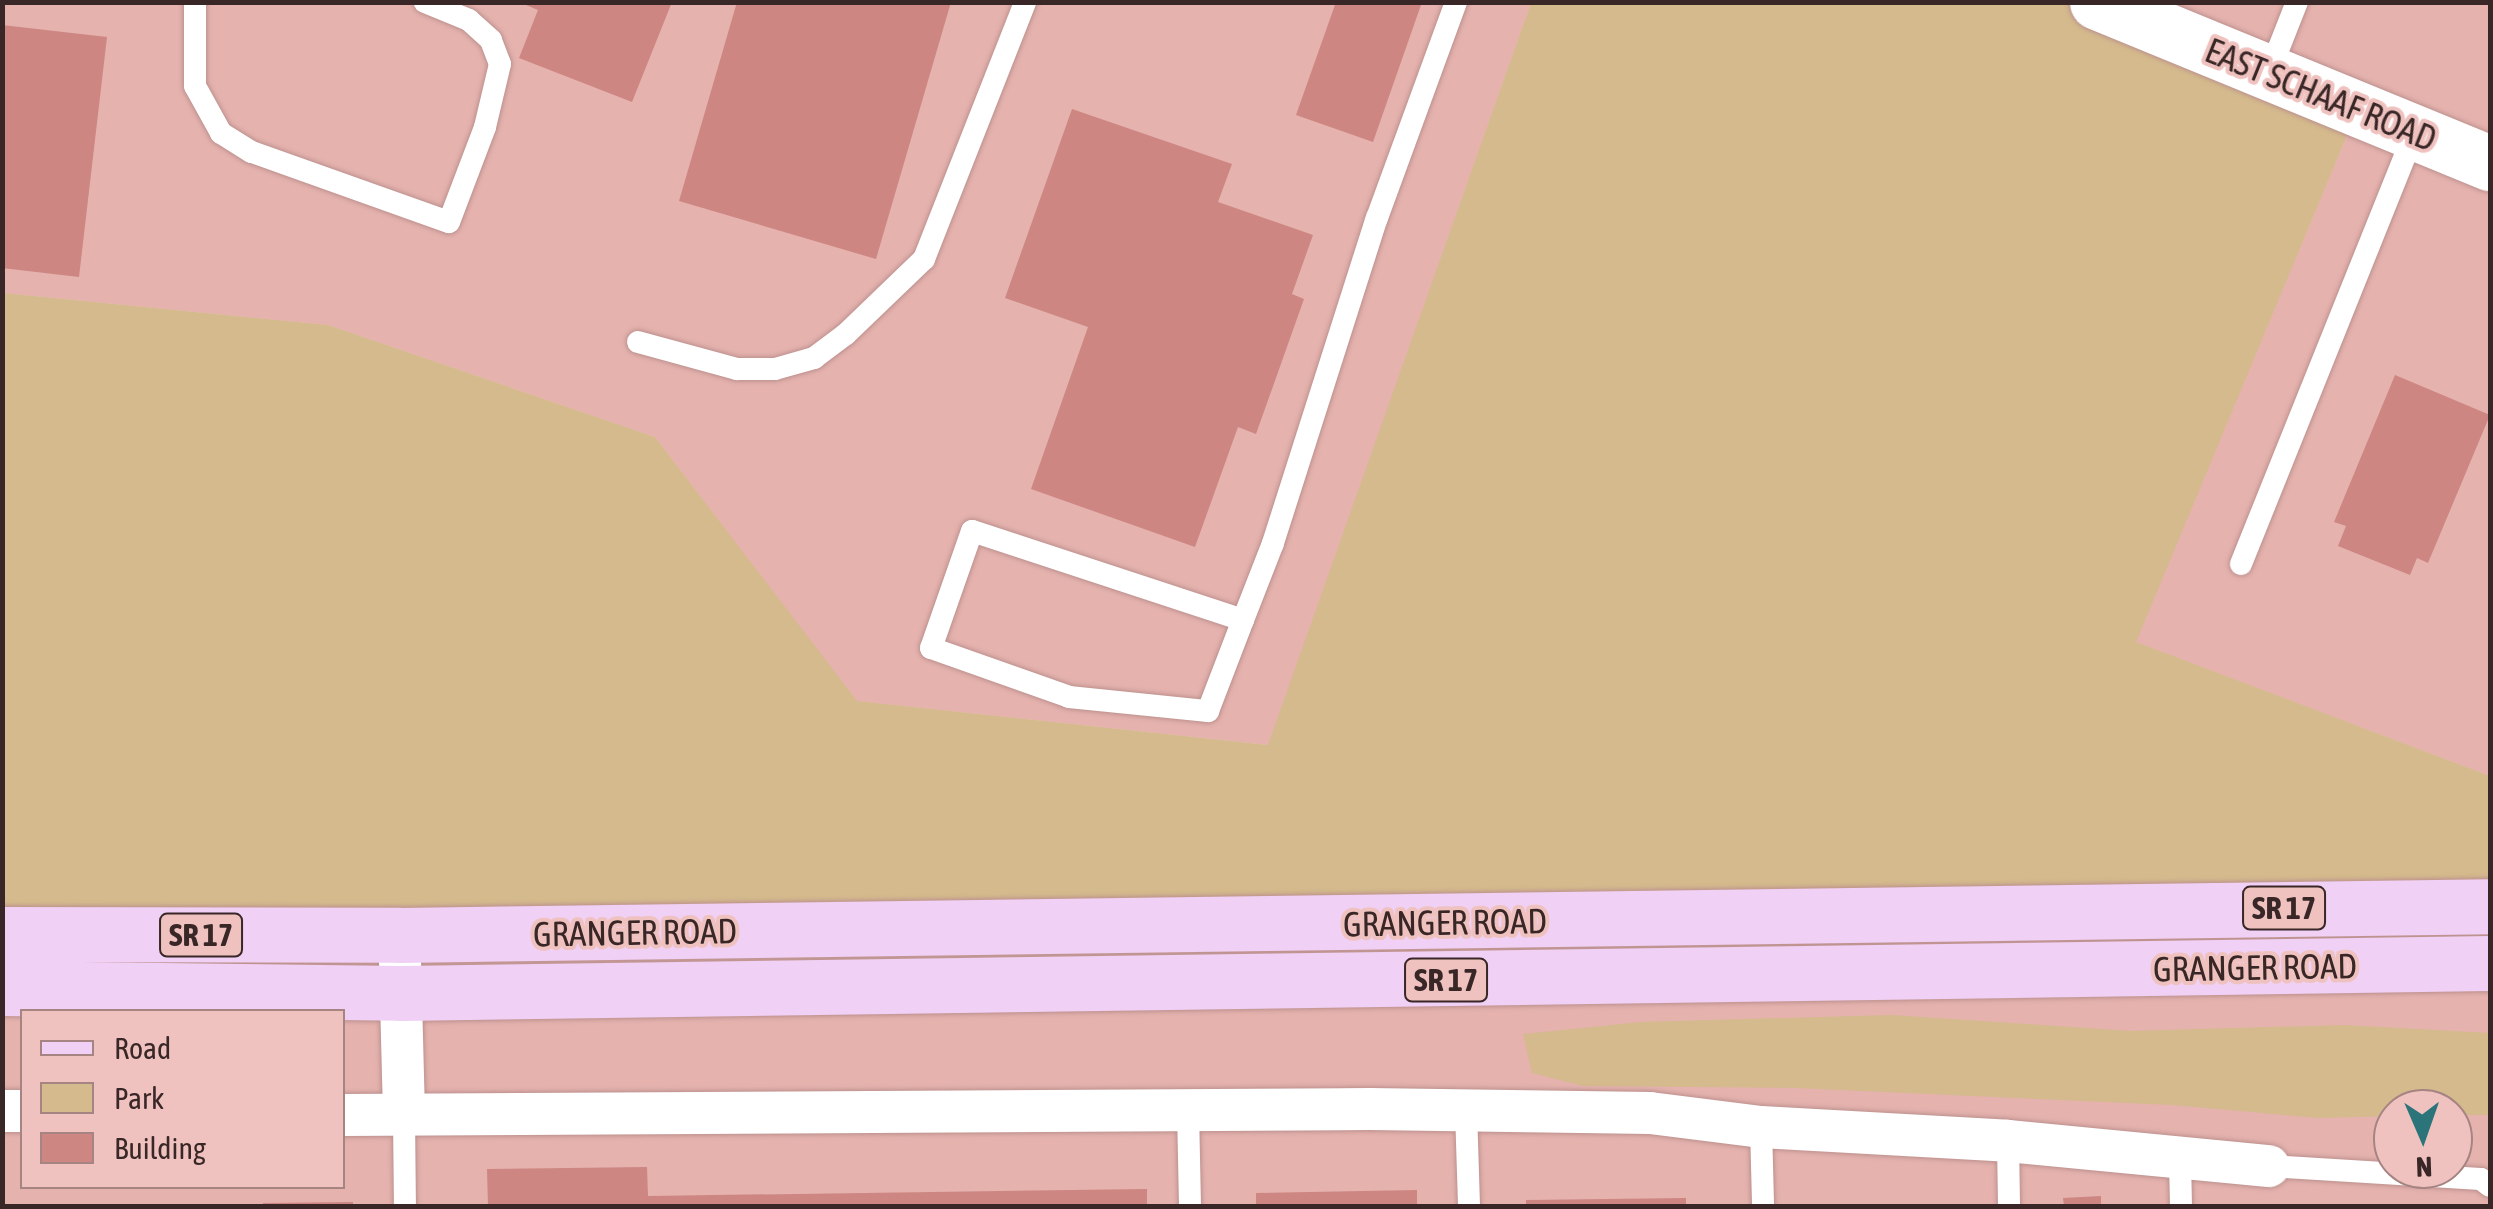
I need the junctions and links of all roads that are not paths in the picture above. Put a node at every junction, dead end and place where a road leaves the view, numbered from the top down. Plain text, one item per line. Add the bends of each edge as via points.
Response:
1 (195, 2) edge
2 (425, 2) edge
3 (1025, 2) edge
4 (1456, 2) edge
5 (2097, 2) edge
6 (2297, 2) edge
7 (2268, 72) junction
8 (2415, 132) junction
9 (2490, 162) edge
10 (638, 342) dead end
11 (2241, 564) dead end
12 (1244, 620) junction
13 (2490, 880) edge
14 (2490, 906) edge
15 (2078, 910) junction
16 (2, 934) edge
17 (399, 935) junction
18 (2490, 963) edge
19 (2, 988) edge
20 (400, 993) junction
21 (1188, 1110) junction
22 (1466, 1110) junction
23 (345, 1115) edge
24 (404, 1116) junction
25 (1761, 1127) junction
26 (2008, 1141) junction
27 (2180, 1161) junction
28 (2269, 1166) joint
29 (2490, 1186) edge
30 (406, 1206) edge
31 (1190, 1206) edge
32 (1469, 1206) edge
33 (1762, 1206) edge
34 (2010, 1206) edge
35 (2181, 1206) edge

1 - 2 lane via 195,86 221,133 252,152 448,222 485,127 500,64 491,40 469,20
3 - 10 lane via 924,258 846,334 814,358 775,369 737,369
4 - 12 lane
5 - 7 street, EAST SCHAAF ROAD
6 - 7 lane
7 - 8 street, EAST SCHAAF ROAD
8 - 9 street, EAST SCHAAF ROAD
8 - 11 lane
12 - 12 lane via 1208,711 1069,697 931,648 972,531
13 - 15 main road
14 - 15 main road, GRANGER ROAD / SR 17
15 - 17 main road, GRANGER ROAD / SR 17
16 - 17 main road, GRANGER ROAD / SR 17
17 - 20 street
18 - 20 main road, GRANGER ROAD / SR 17
19 - 20 main road, GRANGER ROAD / SR 17
20 - 24 street
21 - 22 street
21 - 24 street
21 - 31 lane
22 - 25 street via 1650,1113
22 - 32 lane
23 - 24 street
24 - 30 lane
25 - 26 street
25 - 33 lane
26 - 27 street
26 - 34 lane
27 - 28 street
27 - 35 lane
28 - 29 lane via 2481,1180

